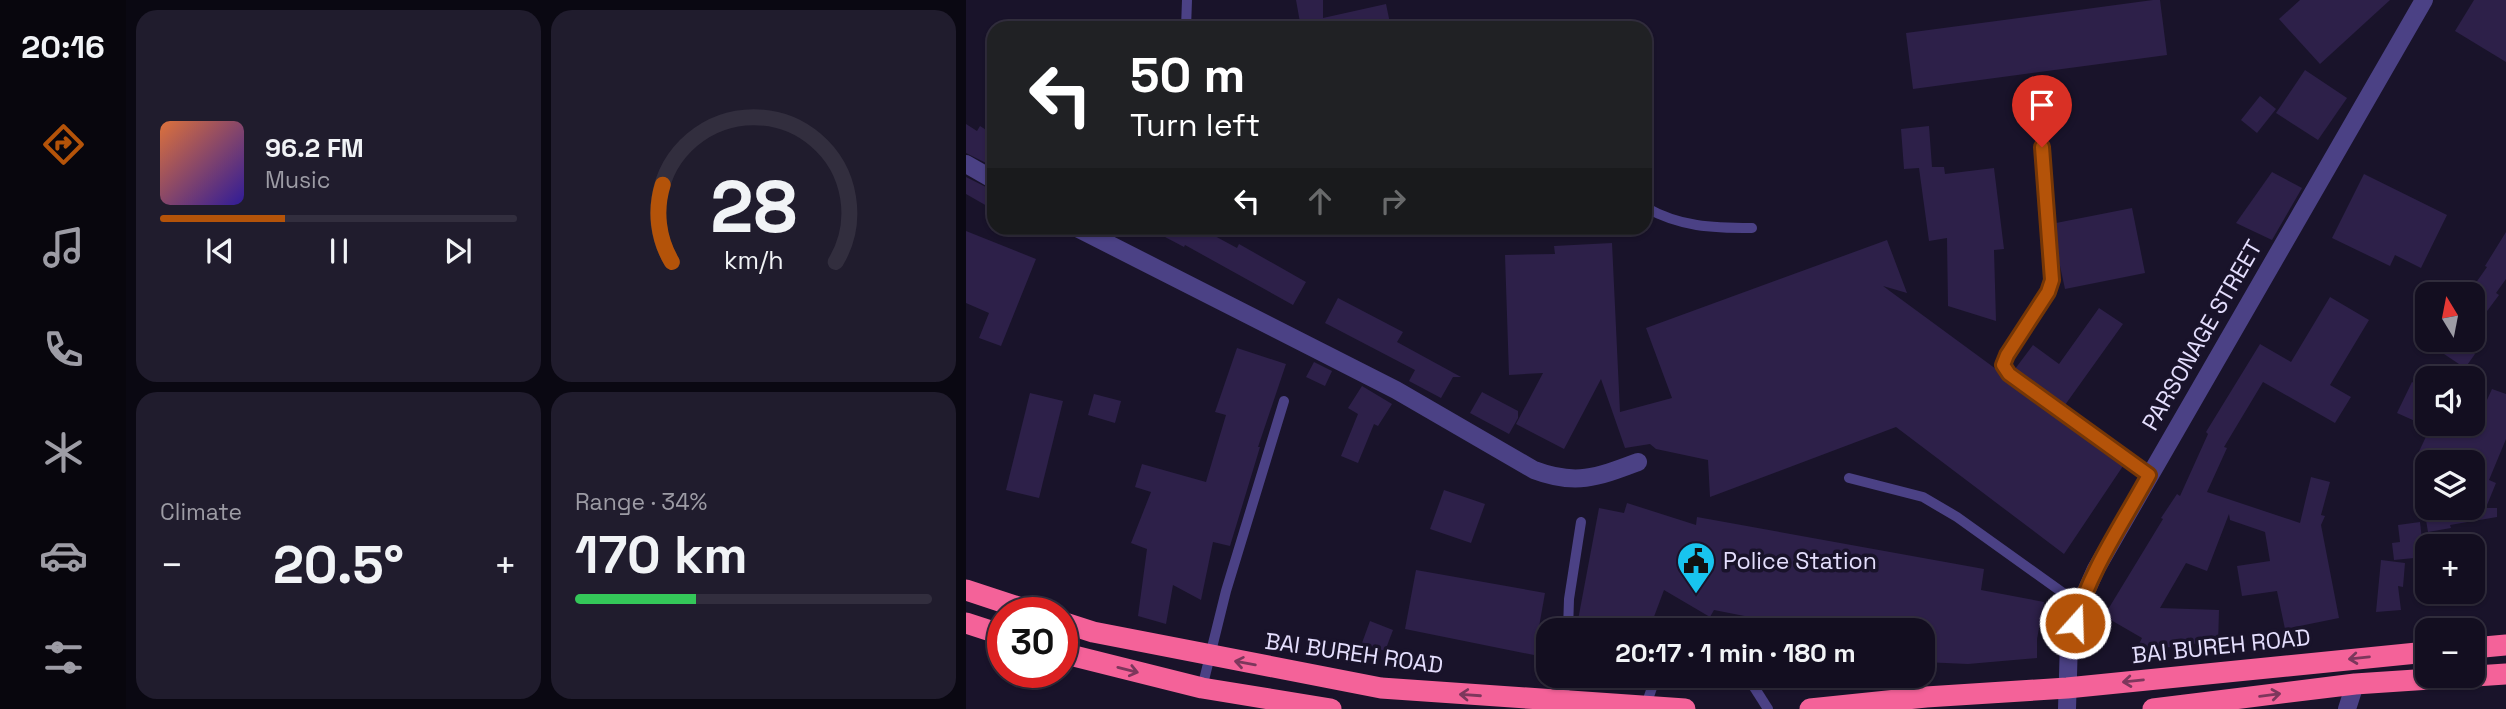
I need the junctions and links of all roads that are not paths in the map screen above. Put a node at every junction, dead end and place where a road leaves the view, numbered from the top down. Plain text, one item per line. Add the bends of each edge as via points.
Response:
1 (1187, 0) edge
2 (2424, 0) edge
3 (1186, 21) edge
4 (2042, 147) dead end
5 (966, 164) edge
6 (987, 176) edge
7 (1652, 211) edge
8 (1752, 228) dead end
9 (1091, 235) edge
10 (1284, 401) dead end
11 (1638, 462) dead end
12 (2149, 475) junction
13 (1849, 478) dead end
14 (1581, 522) dead end
15 (966, 590) edge
16 (987, 597) edge
17 (2080, 605) junction
18 (1568, 618) edge
19 (966, 623) edge
20 (1078, 627) edge
21 (987, 630) edge
22 (2506, 645) edge
23 (2485, 647) edge
24 (2415, 654) edge
25 (1078, 657) edge
26 (1210, 657) junction
27 (2506, 674) edge
28 (2356, 684) junction
29 (1202, 688) junction
30 (1565, 688) edge
31 (1652, 688) edge
32 (1755, 688) edge
33 (2067, 698) edge
34 (1564, 702) junction
35 (1645, 708) edge
36 (1331, 709) edge
37 (1685, 709) edge
38 (1768, 709) edge
39 (1810, 709) edge
40 (2153, 709) edge
41 (2347, 709) edge

1 - 3 lane
2 - 12 street, PARSONAGE STREET
4 - 12 lane via 2052,280 2003,365 2009,374
5 - 6 street
7 - 8 lane via 1676,222
9 - 11 street via 1396,390 1534,470 1555,478 1581,479
10 - 26 lane
12 - 17 street, PARSONAGE STREET
13 - 17 lane via 1923,497
14 - 18 lane
15 - 16 highway
17 - 33 street, PARSONAGE STREET via 2069,640
19 - 21 highway
20 - 26 highway, BAI BUREH ROAD
22 - 23 highway
24 -> 33 highway, BAI BUREH ROAD
25 -> 29 highway
26 - 29 lane
34 -> 26 highway, BAI BUREH ROAD via 1381,688
27 - 28 highway
40 -> 28 highway
28 - 41 street
29 - 36 highway
30 - 34 lane
31 - 35 lane
32 - 38 lane
33 - 39 highway, BAI BUREH ROAD via 1926,697
34 - 35 highway, BAI BUREH ROAD
35 - 37 highway, BAI BUREH ROAD

